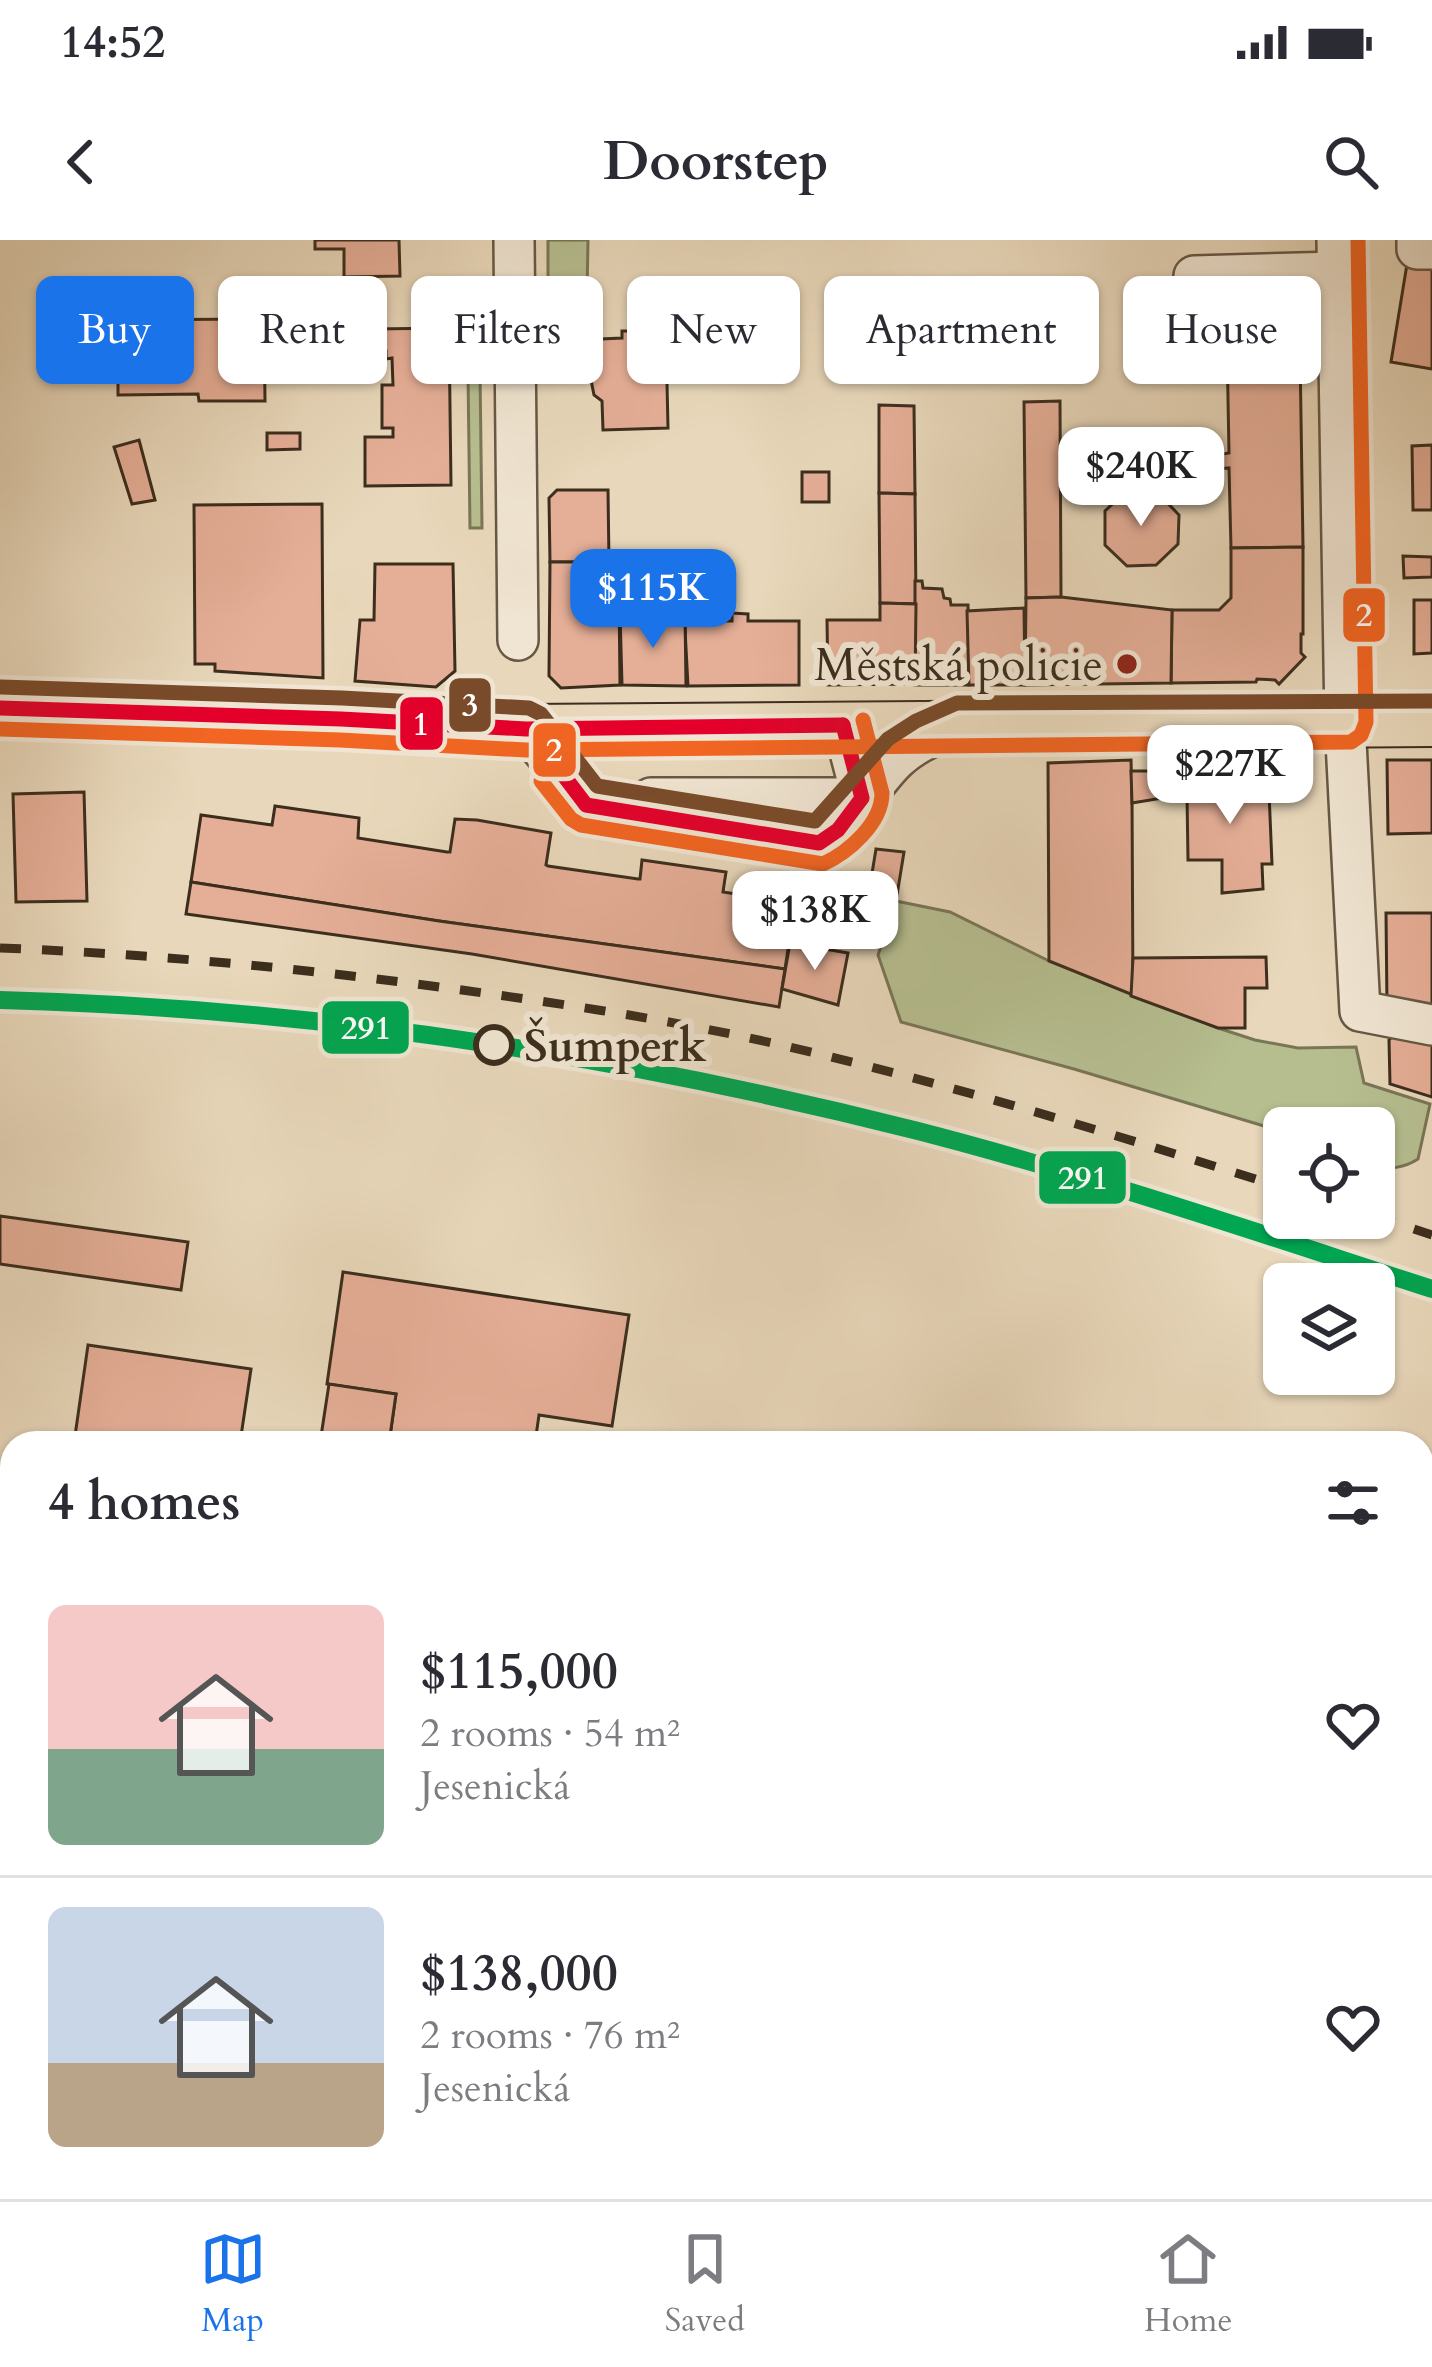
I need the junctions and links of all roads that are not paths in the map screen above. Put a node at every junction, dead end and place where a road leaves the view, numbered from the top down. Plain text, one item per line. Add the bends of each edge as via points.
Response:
1 (514, 240) edge
2 (1417, 240) edge
3 (1432, 249) edge
4 (1337, 256) edge
5 (1194, 276) dead end
6 (518, 640) dead end
7 (0, 708) edge
8 (1345, 722) junction
9 (1432, 722) edge
10 (961, 724) junction
11 (842, 725) junction
12 (526, 729) junction
13 (862, 798) junction
14 (1432, 1025) edge

1 - 6 street
2 - 3 street via 1417,249
4 - 5 street
4 - 8 street
7 - 12 main road
8 - 9 main road
8 - 10 main road
8 - 14 street via 1360,1011
10 - 11 main road
10 - 13 street via 899,757
11 - 12 main road
11 - 13 street
12 - 13 street via 586,805 819,842

